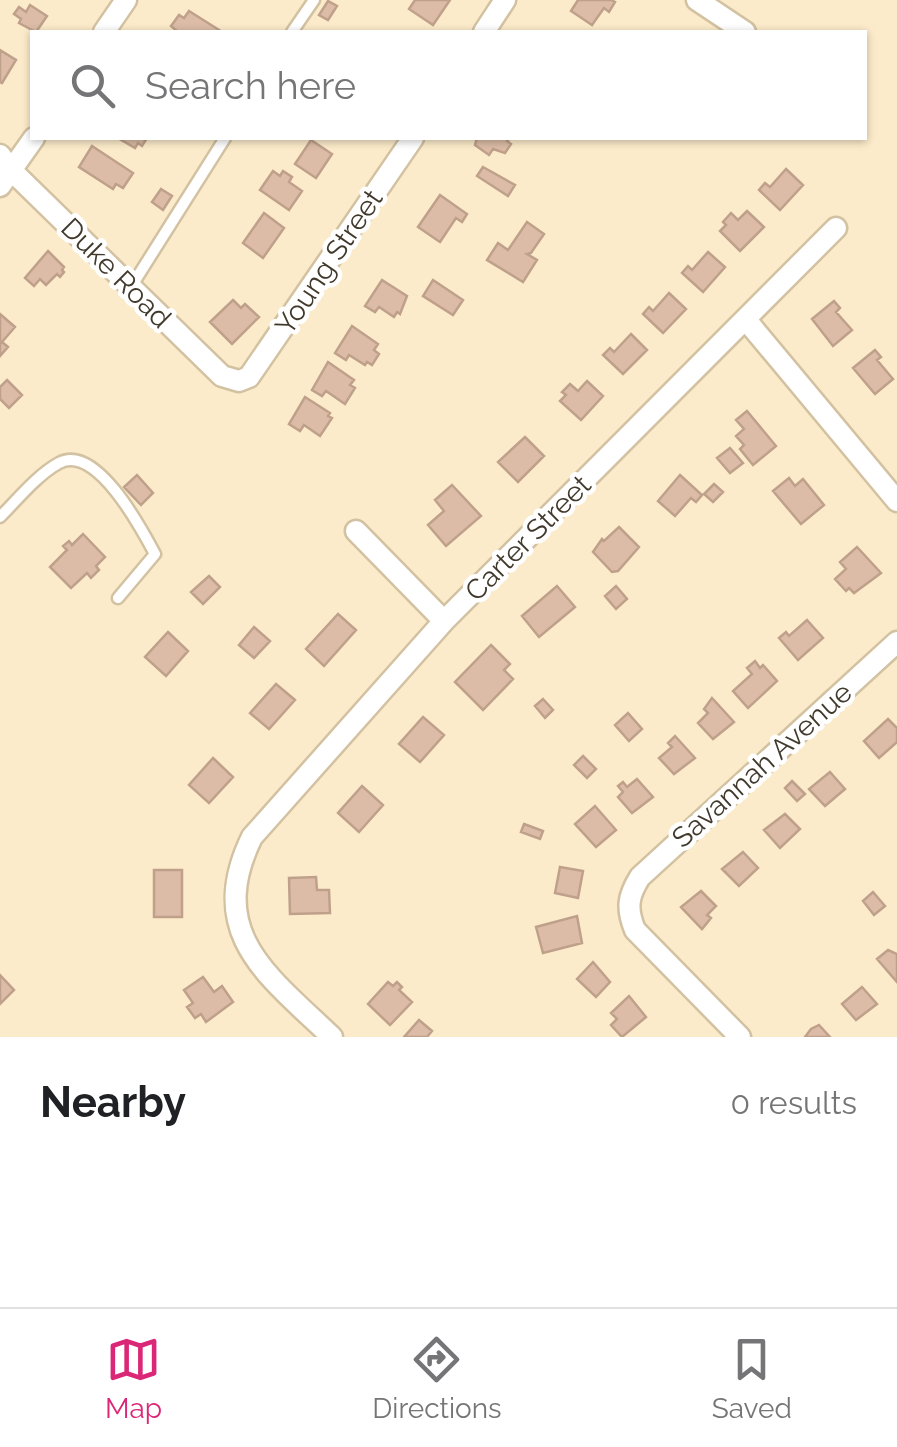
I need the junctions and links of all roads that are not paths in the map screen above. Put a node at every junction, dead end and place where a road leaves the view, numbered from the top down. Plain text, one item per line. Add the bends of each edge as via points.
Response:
1 (126, 0) edge
2 (314, 0) edge
3 (506, 0) edge
4 (697, 0) edge
5 (105, 30) edge
6 (293, 30) edge
7 (485, 30) edge
8 (742, 30) edge
9 (32, 140) edge
10 (224, 140) edge
11 (412, 140) edge
12 (4, 170) edge
13 (836, 228) dead end
14 (130, 288) junction
15 (746, 321) junction
16 (239, 380) joint
17 (897, 501) edge
18 (0, 517) edge
19 (356, 530) dead end
20 (118, 598) dead end
21 (444, 621) junction
22 (897, 642) edge
23 (332, 1037) edge
24 (740, 1037) edge

1 - 5 street
2 - 6 lane
3 - 7 street
4 - 8 street
9 - 12 street
10 - 14 lane
11 - 16 street, Young Street via 249,377
12 - 14 street, Duke Road
13 - 15 street, Carter Street
14 - 16 street, Duke Road via 222,376
15 - 17 street
15 - 21 street, Carter Street
18 - 20 lane via 60,462 92,466 133,513 154,554
19 - 21 street
21 - 23 street, Carter Street via 252,836 239,863 234,907 246,945
22 - 24 street, Savannah Avenue via 630,892 635,930

